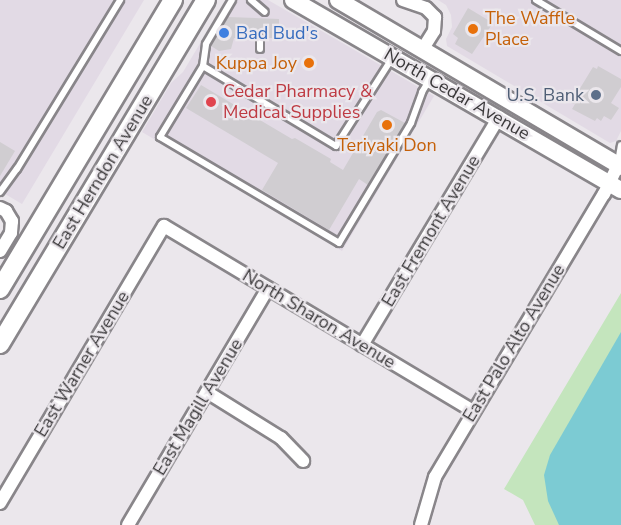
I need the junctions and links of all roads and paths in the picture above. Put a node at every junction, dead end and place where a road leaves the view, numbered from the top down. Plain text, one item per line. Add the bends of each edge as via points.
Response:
1 (120, 0) edge
2 (173, 0) edge
3 (206, 0) edge
4 (232, 0) edge
5 (251, 0) edge
6 (293, 0) edge
7 (338, 0) edge
8 (405, 0) edge
9 (536, 0) edge
10 (265, 12) dead end
11 (260, 38) dead end
12 (260, 49) dead end
13 (422, 50) junction
14 (621, 51) edge
15 (393, 58) junction
16 (202, 66) junction
17 (430, 79) junction
18 (511, 102) junction
19 (499, 117) junction
20 (621, 145) edge
21 (620, 165) edge
22 (615, 186) edge
23 (0, 192) edge
24 (0, 208) edge
25 (165, 226) joint
26 (0, 251) edge
27 (268, 288) junction
28 (0, 289) edge
29 (0, 344) edge
30 (363, 345) junction
31 (207, 392) junction
32 (473, 411) junction
33 (303, 461) dead end
34 (0, 502) edge
35 (128, 525) edge
36 (421, 525) edge

1 - 23 lane
2 - 28 main road, East Herndon Avenue
3 - 29 main road, East Herndon Avenue
4 - 16 lane via 206,44
5 - 10 lane
6 - 15 main road, North Cedar Avenue
7 - 13 main road, North Cedar Avenue
8 - 13 street via 426,8 435,17 434,31
9 - 14 lane
11 - 12 lane
13 - 18 main road, North Cedar Avenue
15 - 16 lane via 336,146
15 - 17 main road, North Cedar Avenue
15 - 18 main road via 399,52 411,53 471,88
16 - 17 lane via 160,136 339,243 411,123
17 - 19 main road, North Cedar Avenue
18 - 21 main road, North Cedar Avenue
19 - 22 main road, North Cedar Avenue
19 - 30 street, East Fremont Avenue
20 - 21 lane
21 - 22 street, East Palo Alto Avenue
22 - 32 street, East Palo Alto Avenue
24 - 26 street via 12,221 11,233
25 - 27 street, North Sharon Avenue
25 - 34 street, East Warner Avenue
27 - 30 street, North Sharon Avenue
27 - 31 street, East Magill Avenue
30 - 32 street, North Sharon Avenue
31 - 33 street via 281,438
31 - 35 street, East Magill Avenue
32 - 36 street, East Palo Alto Avenue via 435,477

